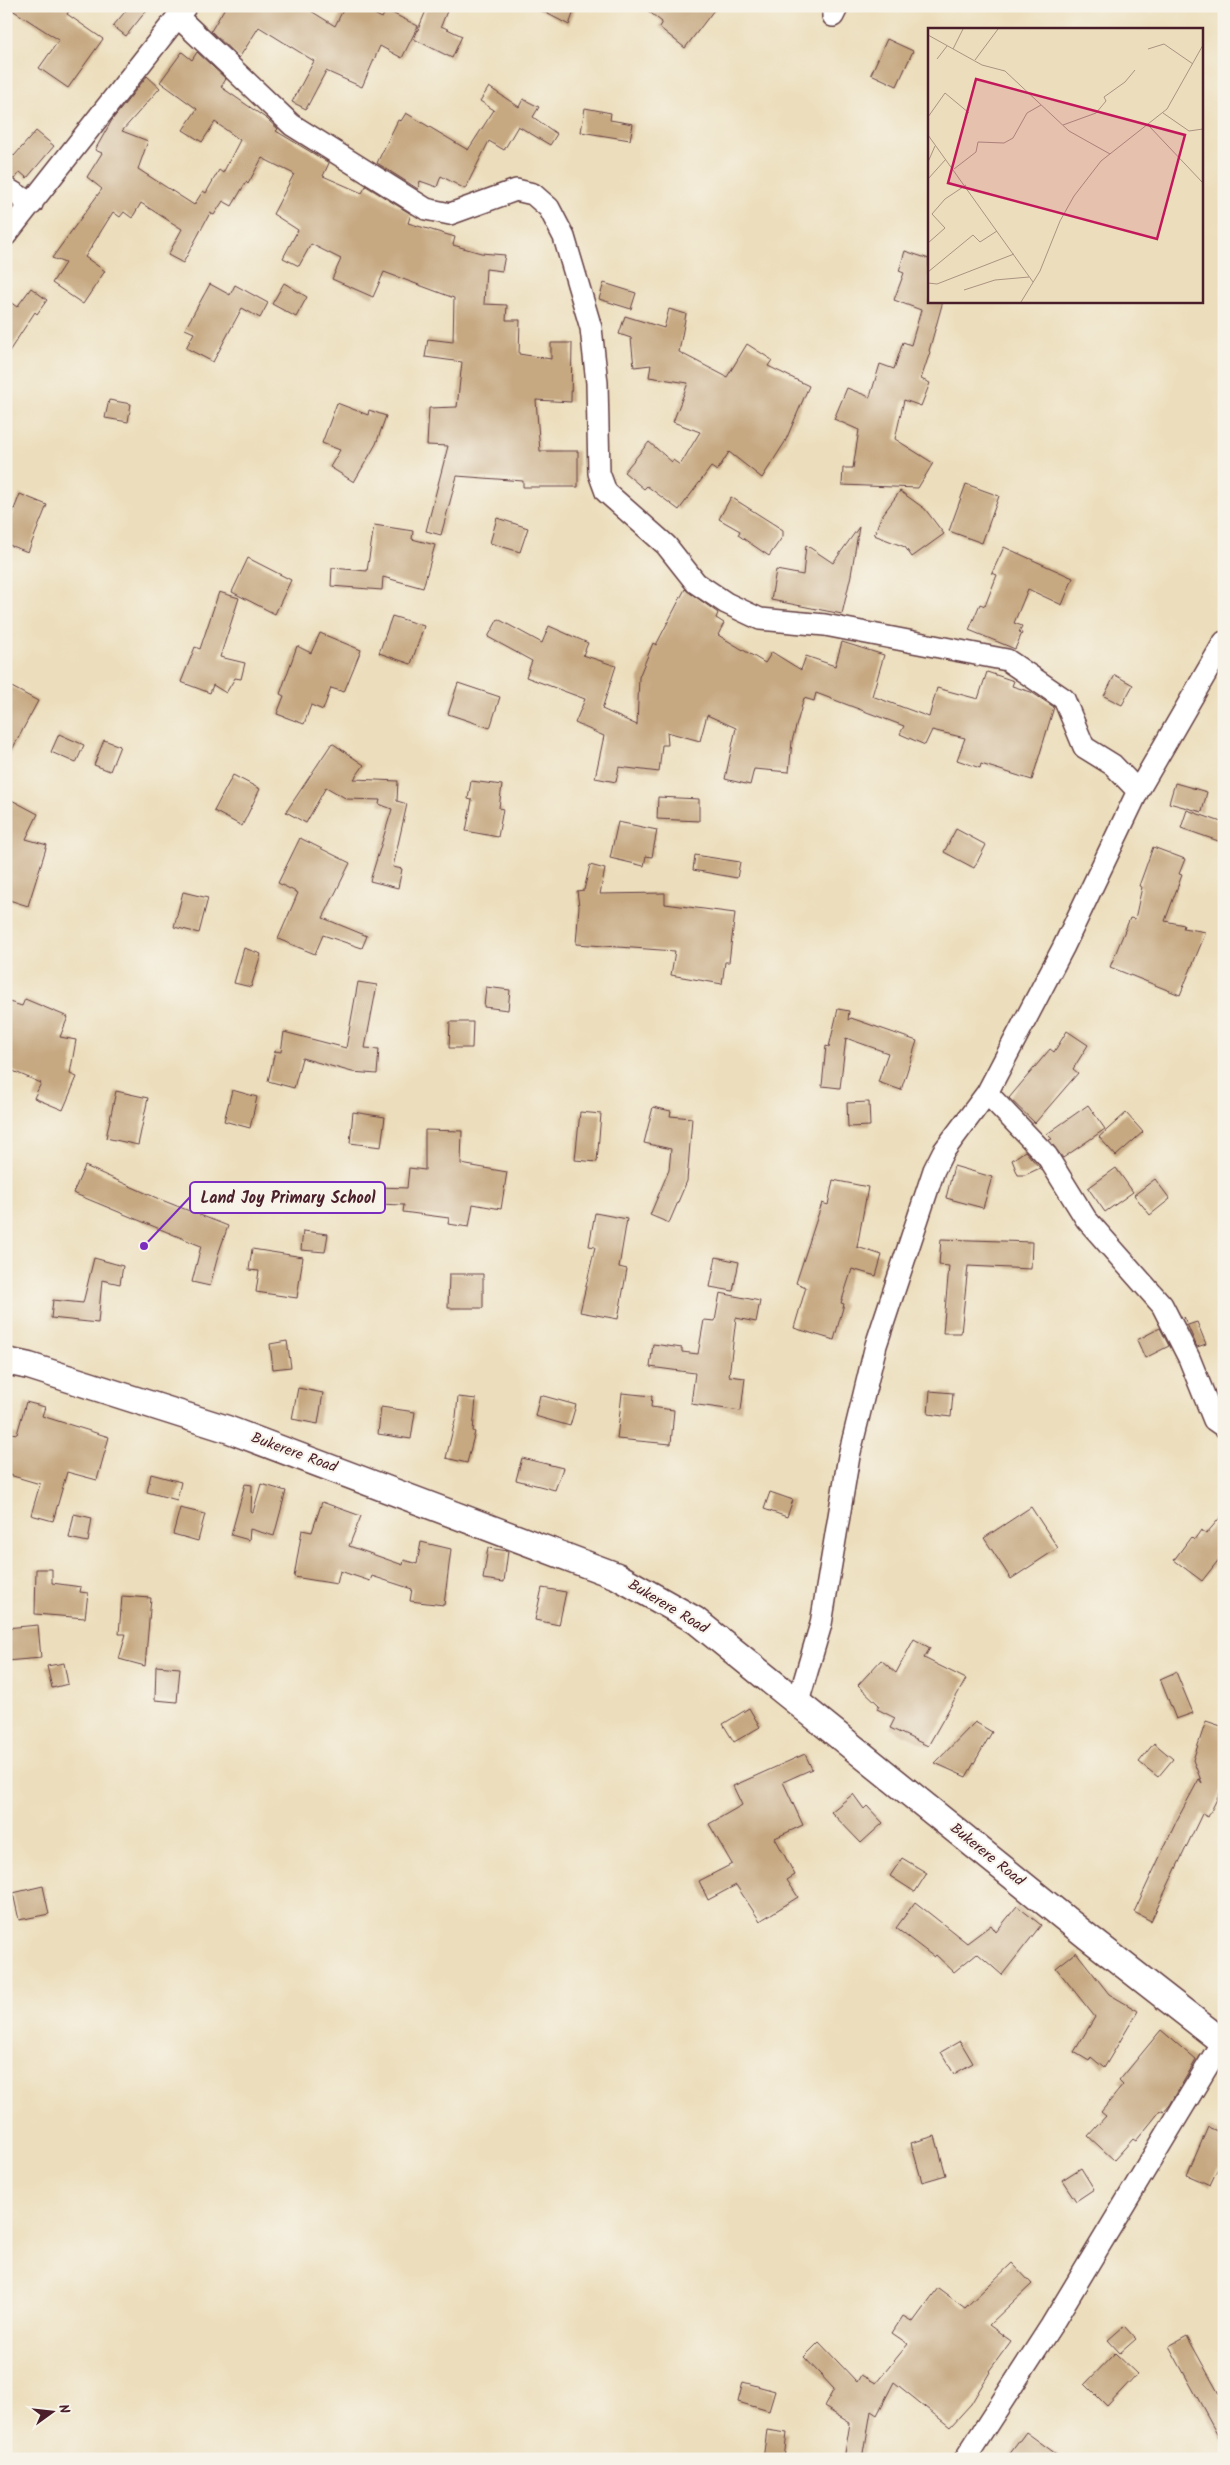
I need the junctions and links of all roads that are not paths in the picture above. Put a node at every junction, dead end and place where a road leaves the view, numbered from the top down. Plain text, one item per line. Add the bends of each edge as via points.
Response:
1 (182, 12) edge
2 (6, 188) edge
3 (32, 204) junction
4 (6, 235) edge
5 (1224, 642) edge
6 (1138, 791) junction
7 (987, 1093) junction
8 (6, 1361) edge
9 (1224, 1427) edge
10 (798, 1702) junction
11 (1223, 2043) edge
12 (965, 2459) edge

1 - 3 street
1 - 6 street via 292,125 426,209 450,214 516,190 533,194 549,208 564,237 591,328 597,383 599,473 606,492 666,546 696,583 726,603 760,618 825,625 1007,660 1064,699 1084,747 1114,765
2 - 3 street
3 - 4 street
5 - 6 street
6 - 7 street via 1063,948
7 - 9 street via 1047,1156 1086,1219 1162,1306 1189,1358 1214,1420
7 - 10 street via 943,1152 934,1170 876,1345 849,1456 821,1624
8 - 10 street, Bukerere Road via 227,1428 617,1576 695,1620
10 - 11 street, Bukerere Road
11 - 12 street via 1051,2326

